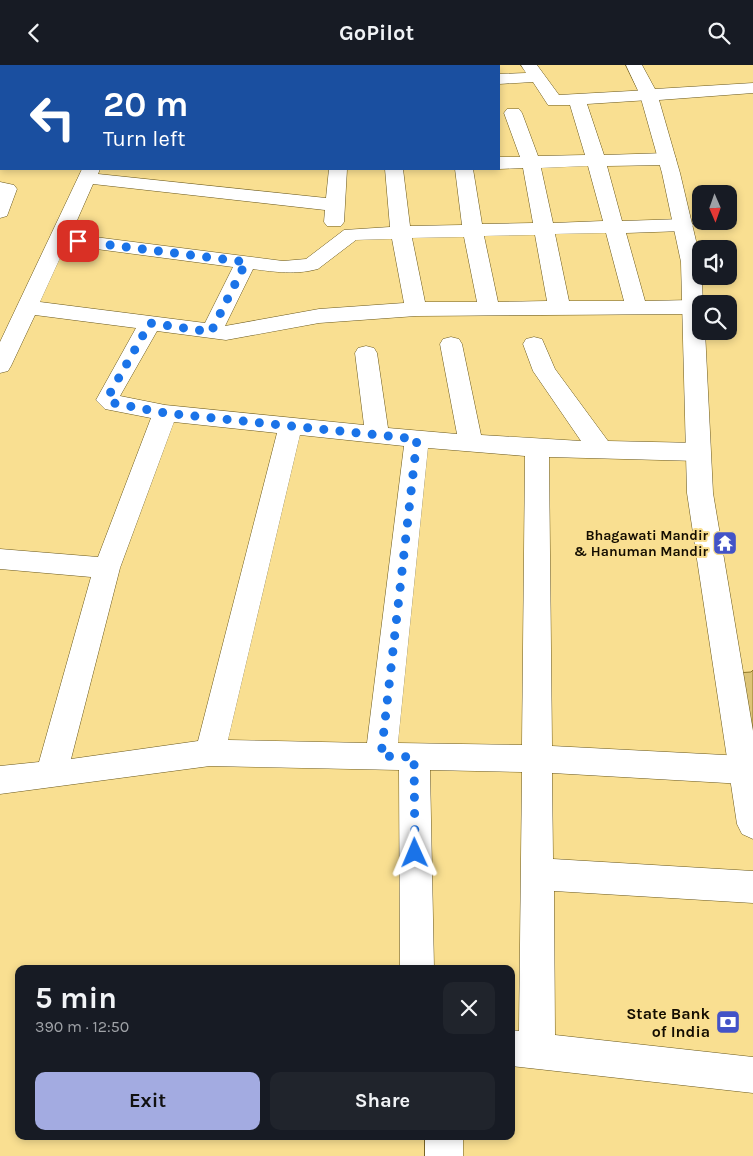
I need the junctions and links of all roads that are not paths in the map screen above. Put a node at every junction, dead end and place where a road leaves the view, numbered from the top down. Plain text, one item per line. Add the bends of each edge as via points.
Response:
1 (634, 65) edge
2 (533, 71) edge
3 (500, 79) edge
4 (753, 88) edge
5 (649, 95) junction
6 (577, 100) junction
7 (513, 113) dead end
8 (667, 159) junction
9 (596, 160) junction
10 (531, 162) junction
11 (500, 163) edge
12 (338, 170) edge
13 (394, 170) edge
14 (464, 170) edge
15 (89, 173) edge
16 (0, 188) edge
17 (335, 205) junction
18 (0, 212) edge
19 (683, 225) junction
20 (615, 227) junction
21 (544, 229) junction
22 (473, 231) junction
23 (401, 233) junction
24 (59, 238) junction
25 (331, 251) junction
26 (246, 262) junction
27 (28, 307) junction
28 (489, 307) junction
29 (559, 307) junction
30 (636, 307) junction
31 (692, 307) joint
32 (416, 309) junction
33 (150, 323) junction
34 (211, 332) junction
35 (693, 340) edge
36 (450, 344) dead end
37 (534, 344) dead end
38 (366, 353) dead end
39 (0, 366) edge
40 (165, 413) junction
41 (290, 427) junction
42 (377, 435) junction
43 (417, 439) junction
44 (471, 443) junction
45 (536, 448) junction
46 (601, 450) junction
47 (698, 453) junction
48 (0, 559) edge
49 (107, 567) junction
50 (210, 753) junction
51 (381, 756) junction
52 (414, 757) junction
53 (535, 759) junction
54 (744, 771) junction
55 (51, 775) junction
56 (0, 780) edge
57 (753, 824) edge
58 (538, 874) junction
59 (753, 887) edge
60 (417, 965) edge
61 (524, 1049) edge
62 (753, 1075) edge
63 (444, 1140) edge
64 (444, 1156) edge

1 - 5 street
2 - 3 street
2 - 6 street via 554,101
4 - 5 street
5 - 6 street
5 - 8 street
6 - 9 street
7 - 10 street
8 - 9 street
8 - 19 street
9 - 10 street
9 - 20 street
10 - 11 street
10 - 21 street
12 - 17 street
13 - 23 street
14 - 22 street
15 - 17 street
15 - 24 street
16 - 18 street via 7,189
17 - 25 street
19 - 20 street
19 - 31 street via 690,261
20 - 21 street
20 - 30 street
21 - 22 street
21 - 29 street
22 - 23 street
22 - 28 street
23 - 25 street via 351,234
23 - 32 street
24 - 26 street
24 - 27 street
25 - 26 street via 311,265 299,267
26 - 34 street
27 - 33 street
27 - 39 street
28 - 29 street
28 - 32 street
29 - 30 street
30 - 31 street
32 - 34 street via 319,316 240,332
33 - 34 street
33 - 40 street via 108,400
35 - 47 street
36 - 44 street
37 - 46 street via 544,371
38 - 42 street
40 - 41 street
40 - 49 street
41 - 42 street
41 - 50 street
42 - 43 street
43 - 44 street
43 - 51 street
44 - 45 street
45 - 46 street
45 - 53 street
46 - 47 street
47 - 54 street via 700,493
48 - 49 street
49 - 55 street
50 - 51 street
50 - 55 street
51 - 52 street
52 - 53 street
52 - 60 street
53 - 54 street
53 - 58 street
54 - 57 street
55 - 56 street
58 - 59 street
58 - 61 street
61 - 62 street
63 - 64 street

